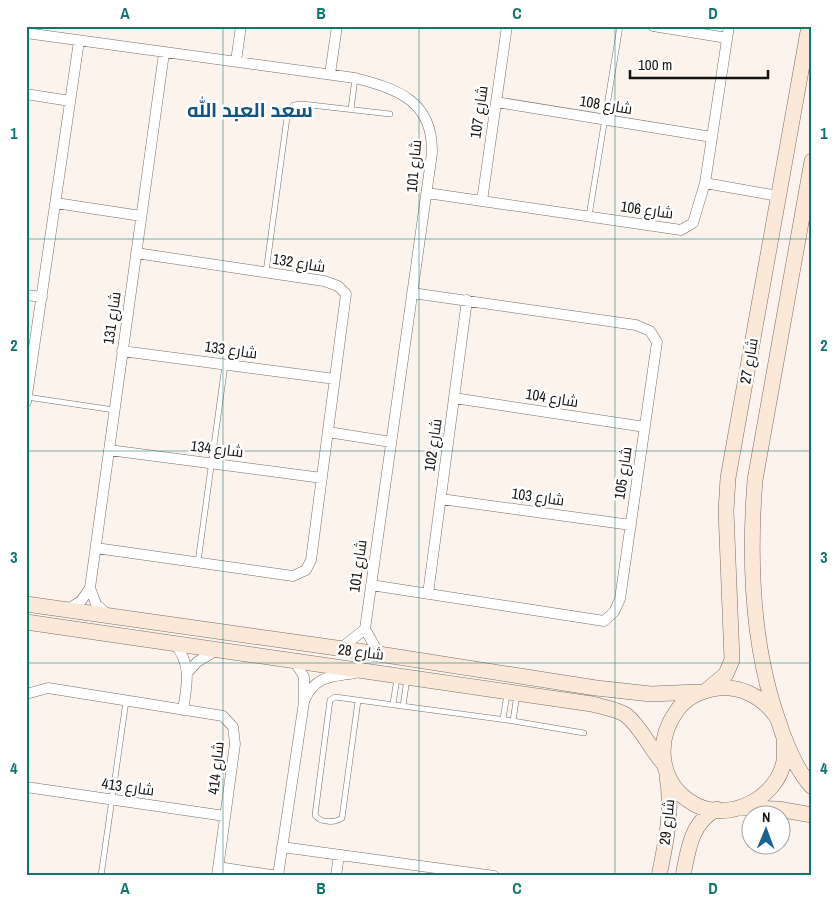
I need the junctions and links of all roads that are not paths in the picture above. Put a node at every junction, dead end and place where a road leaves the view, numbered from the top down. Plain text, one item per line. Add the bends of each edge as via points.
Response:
1 (241, 26) edge
2 (338, 26) edge
3 (506, 26) edge
4 (620, 26) edge
5 (653, 26) edge
6 (729, 26) edge
7 (810, 26) edge
8 (26, 33) edge
9 (727, 38) junction
10 (79, 41) junction
11 (164, 53) junction
12 (236, 61) junction
13 (330, 74) junction
14 (355, 78) junction
15 (26, 94) edge
16 (70, 101) junction
17 (496, 102) junction
18 (350, 108) junction
19 (390, 114) dead end
20 (604, 120) junction
21 (712, 137) junction
22 (812, 160) edge
23 (705, 183) junction
24 (809, 185) edge
25 (427, 193) junction
26 (778, 196) junction
27 (482, 201) junction
28 (56, 204) junction
29 (141, 216) junction
30 (589, 217) junction
31 (136, 253) junction
32 (266, 273) junction
33 (412, 293) junction
34 (26, 295) edge
35 (42, 297) junction
36 (467, 300) junction
37 (122, 351) junction
38 (225, 364) junction
39 (335, 379) junction
40 (27, 397) edge
41 (454, 398) junction
42 (26, 402) edge
43 (114, 410) junction
44 (645, 427) junction
45 (328, 432) junction
46 (391, 442) junction
47 (109, 450) junction
48 (212, 464) junction
49 (322, 478) junction
50 (441, 499) junction
51 (631, 525) junction
52 (96, 548) junction
53 (198, 562) junction
54 (371, 585) junction
55 (90, 588) junction
56 (428, 594) junction
57 (26, 604) edge
58 (66, 611) junction
59 (111, 617) junction
60 (26, 622) edge
61 (365, 630) junction
62 (175, 644) junction
63 (217, 650) junction
64 (339, 650) junction
65 (379, 654) junction
66 (295, 662) junction
67 (189, 671) junction
68 (371, 671) junction
69 (403, 675) junction
70 (702, 691) junction
71 (512, 692) junction
72 (26, 694) edge
73 (358, 700) junction
74 (126, 701) junction
75 (304, 702) junction
76 (393, 704) junction
77 (403, 706) junction
78 (183, 710) junction
79 (777, 717) junction
80 (503, 719) junction
81 (513, 721) junction
82 (584, 733) dead end
83 (784, 738) junction
84 (665, 767) junction
85 (26, 787) edge
86 (812, 787) edge
87 (112, 800) junction
88 (748, 804) edge
89 (740, 808) edge
90 (717, 809) junction
91 (790, 811) edge
92 (812, 815) edge
93 (225, 816) junction
94 (282, 847) junction
95 (339, 855) junction
96 (217, 872) edge
97 (446, 872) edge
98 (101, 876) edge
99 (278, 876) edge
100 (336, 876) edge
101 (494, 876) edge
102 (659, 876) edge
103 (683, 876) edge

1 - 12 street
2 - 13 street
3 - 17 street, شارع 107
4 - 20 lane
5 - 9 street
6 - 9 street, شارع 106
7 - 26 main road, شارع 27
8 - 10 street, شارع 101
9 - 21 street, شارع 106
10 - 11 street, شارع 101
10 - 16 street
11 - 12 street, شارع 101
11 - 29 street, شارع 131
12 - 13 street, شارع 101
13 - 14 street, شارع 101
14 - 18 lane
14 - 25 street, شارع 101 via 399,91 426,118 433,143
15 - 16 street
16 - 28 street
17 - 20 street, شارع 108
17 - 27 street, شارع 107
18 - 19 lane
18 - 32 lane via 302,104 288,110
20 - 21 street, شارع 108
20 - 30 lane
21 - 23 street, شارع 106
22 - 24 main road, شارع 27
23 - 26 street
23 - 30 street, شارع 106 via 693,223 681,230
24 - 79 main road, شارع 27 via 755,480 753,510 760,649
25 - 27 street, شارع 106
25 - 33 street, شارع 101
26 - 70 main road, شارع 27 via 728,478 726,511 732,660 726,674
27 - 30 street, شارع 106
28 - 29 street
28 - 35 street
29 - 31 street, شارع 131
31 - 32 street, شارع 132
31 - 37 street, شارع 131
32 - 39 street, شارع 132 via 324,281 338,286 346,294
33 - 36 street, شارع 105
33 - 46 street, شارع 101
34 - 35 street
35 - 40 street
36 - 41 street, شارع 102
36 - 44 street, شارع 105 via 636,325 650,331 657,342
37 - 38 street, شارع 133
37 - 43 street, شارع 131
38 - 39 street, شارع 133
38 - 48 lane
39 - 45 street, شارع 132
40 - 42 street
40 - 43 lane
41 - 44 street, شارع 104
41 - 50 street, شارع 102
43 - 47 street, شارع 131
44 - 51 street, شارع 105
45 - 46 street
45 - 49 street, شارع 132
46 - 54 street, شارع 101
47 - 48 street, شارع 134
47 - 52 street, شارع 131
48 - 49 street, شارع 134
48 - 53 lane
49 - 53 street, شارع 132 via 311,560 306,570 293,576
50 - 51 street, شارع 103
50 - 56 street, شارع 102
51 - 56 street, شارع 105 via 620,599 614,612 604,621
52 - 53 street, شارع 132
52 - 55 street, شارع 131
54 - 56 street, شارع 105
54 - 61 street, شارع 101
55 - 58 street via 81,601
55 - 59 street via 96,604
57 - 58 main road, شارع 28
58 - 59 main road, شارع 28
59 - 64 main road, شارع 28
60 - 62 main road, شارع 28
61 - 64 street
61 - 65 street
62 - 63 main road, شارع 28
62 - 67 street
63 - 66 main road, شارع 28
63 - 67 street
64 - 65 main road, شارع 28
65 - 70 main road, شارع 28 via 596,688 651,694
66 - 68 main road, شارع 28
66 - 75 street via 304,677
67 - 78 street
68 - 69 main road, شارع 28
68 - 75 street via 324,678 316,682
69 - 71 main road, شارع 28
69 - 76 lane
69 - 77 lane
70 - 79 main road via 719,688 742,690 762,700
70 - 84 main road via 679,706 666,726 662,748
71 - 80 lane
71 - 81 lane
71 - 84 main road, شارع 28 via 592,704 624,714 635,724
72 - 74 street, شارع 414 via 48,688
73 - 73 lane via 335,697 330,700 315,815 320,820 334,822 342,818
73 - 76 lane
74 - 78 street, شارع 414
74 - 87 lane
75 - 94 street
76 - 77 lane
77 - 80 lane
78 - 93 street, شارع 414 via 222,716 233,727 235,744
79 - 83 main road
80 - 81 lane
81 - 82 lane
83 - 86 main road
83 - 88 main road via 784,761 776,782 760,798
84 - 90 main road via 678,789 695,804
84 - 102 main road, شارع 29 via 670,817
85 - 87 street, شارع 413
87 - 93 street, شارع 413
87 - 98 lane
89 - 90 main road
90 - 103 main road, شارع 29 via 708,814 694,831
91 - 92 main road
93 - 96 street, شارع 414
94 - 95 street
94 - 99 street
95 - 97 street
95 - 100 street
96 - 99 street, شارع 414
97 - 101 street

